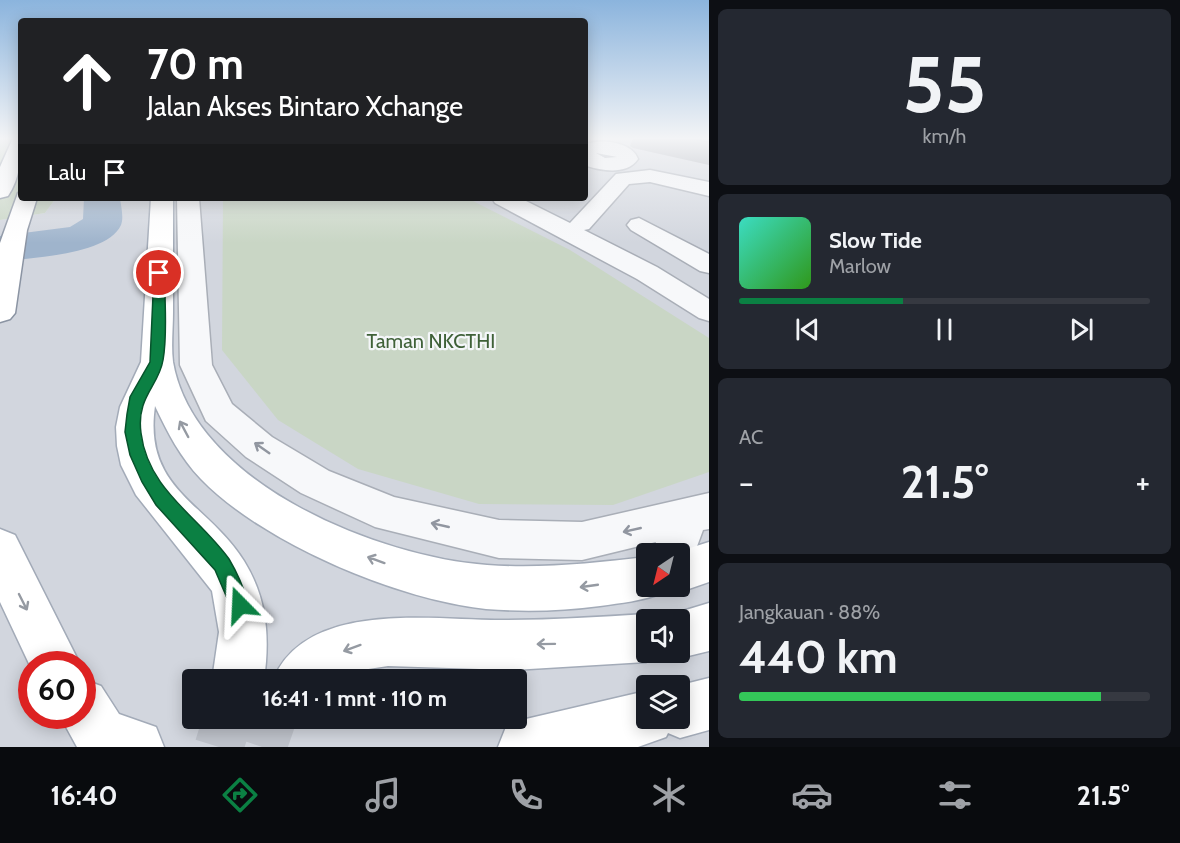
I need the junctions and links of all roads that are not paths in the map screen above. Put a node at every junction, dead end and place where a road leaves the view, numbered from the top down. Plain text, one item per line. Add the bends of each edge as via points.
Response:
1 (8, 173) edge
2 (618, 173) edge
3 (623, 177) junction
4 (675, 188) edge
5 (709, 189) edge
6 (0, 191) edge
7 (709, 199) edge
8 (25, 201) edge
9 (175, 201) edge
10 (509, 201) edge
11 (533, 201) edge
12 (581, 224) junction
13 (622, 245) junction
14 (701, 260) edge
15 (709, 292) edge
16 (709, 312) edge
17 (0, 313) edge
18 (157, 362) junction
19 (689, 527) edge
20 (0, 549) edge
21 (709, 562) edge
22 (690, 568) edge
23 (636, 579) edge
24 (709, 627) edge
25 (690, 632) edge
26 (636, 639) edge
27 (49, 651) edge
28 (239, 669) edge
29 (310, 669) edge
30 (709, 704) edge
31 (690, 709) edge
32 (636, 721) edge
33 (526, 747) edge

1 - 6 main road
2 - 3 lane
3 - 4 lane via 642,176
3 - 12 lane
4 - 5 lane
4 - 7 lane
4 - 13 lane
4 - 14 lane
8 - 17 main road via 15,230
9 - 18 main road
19 -> 9 lane via 582,541 500,539 390,514 315,482 259,447 218,412 196,365
10 - 16 lane via 647,273
11 - 12 lane
12 - 13 lane
13 - 15 lane
23 -> 18 main road via 569,588 486,587 409,572 318,538 250,498 215,468 190,440 169,400
18 - 28 main road via 136,405 133,432 138,455 162,500 206,546 233,585 243,632
20 -> 27 main road
21 - 22 main road
24 - 25 main road
26 -> 29 main road via 583,644 364,644 319,660
30 - 31 main road
32 - 33 main road

